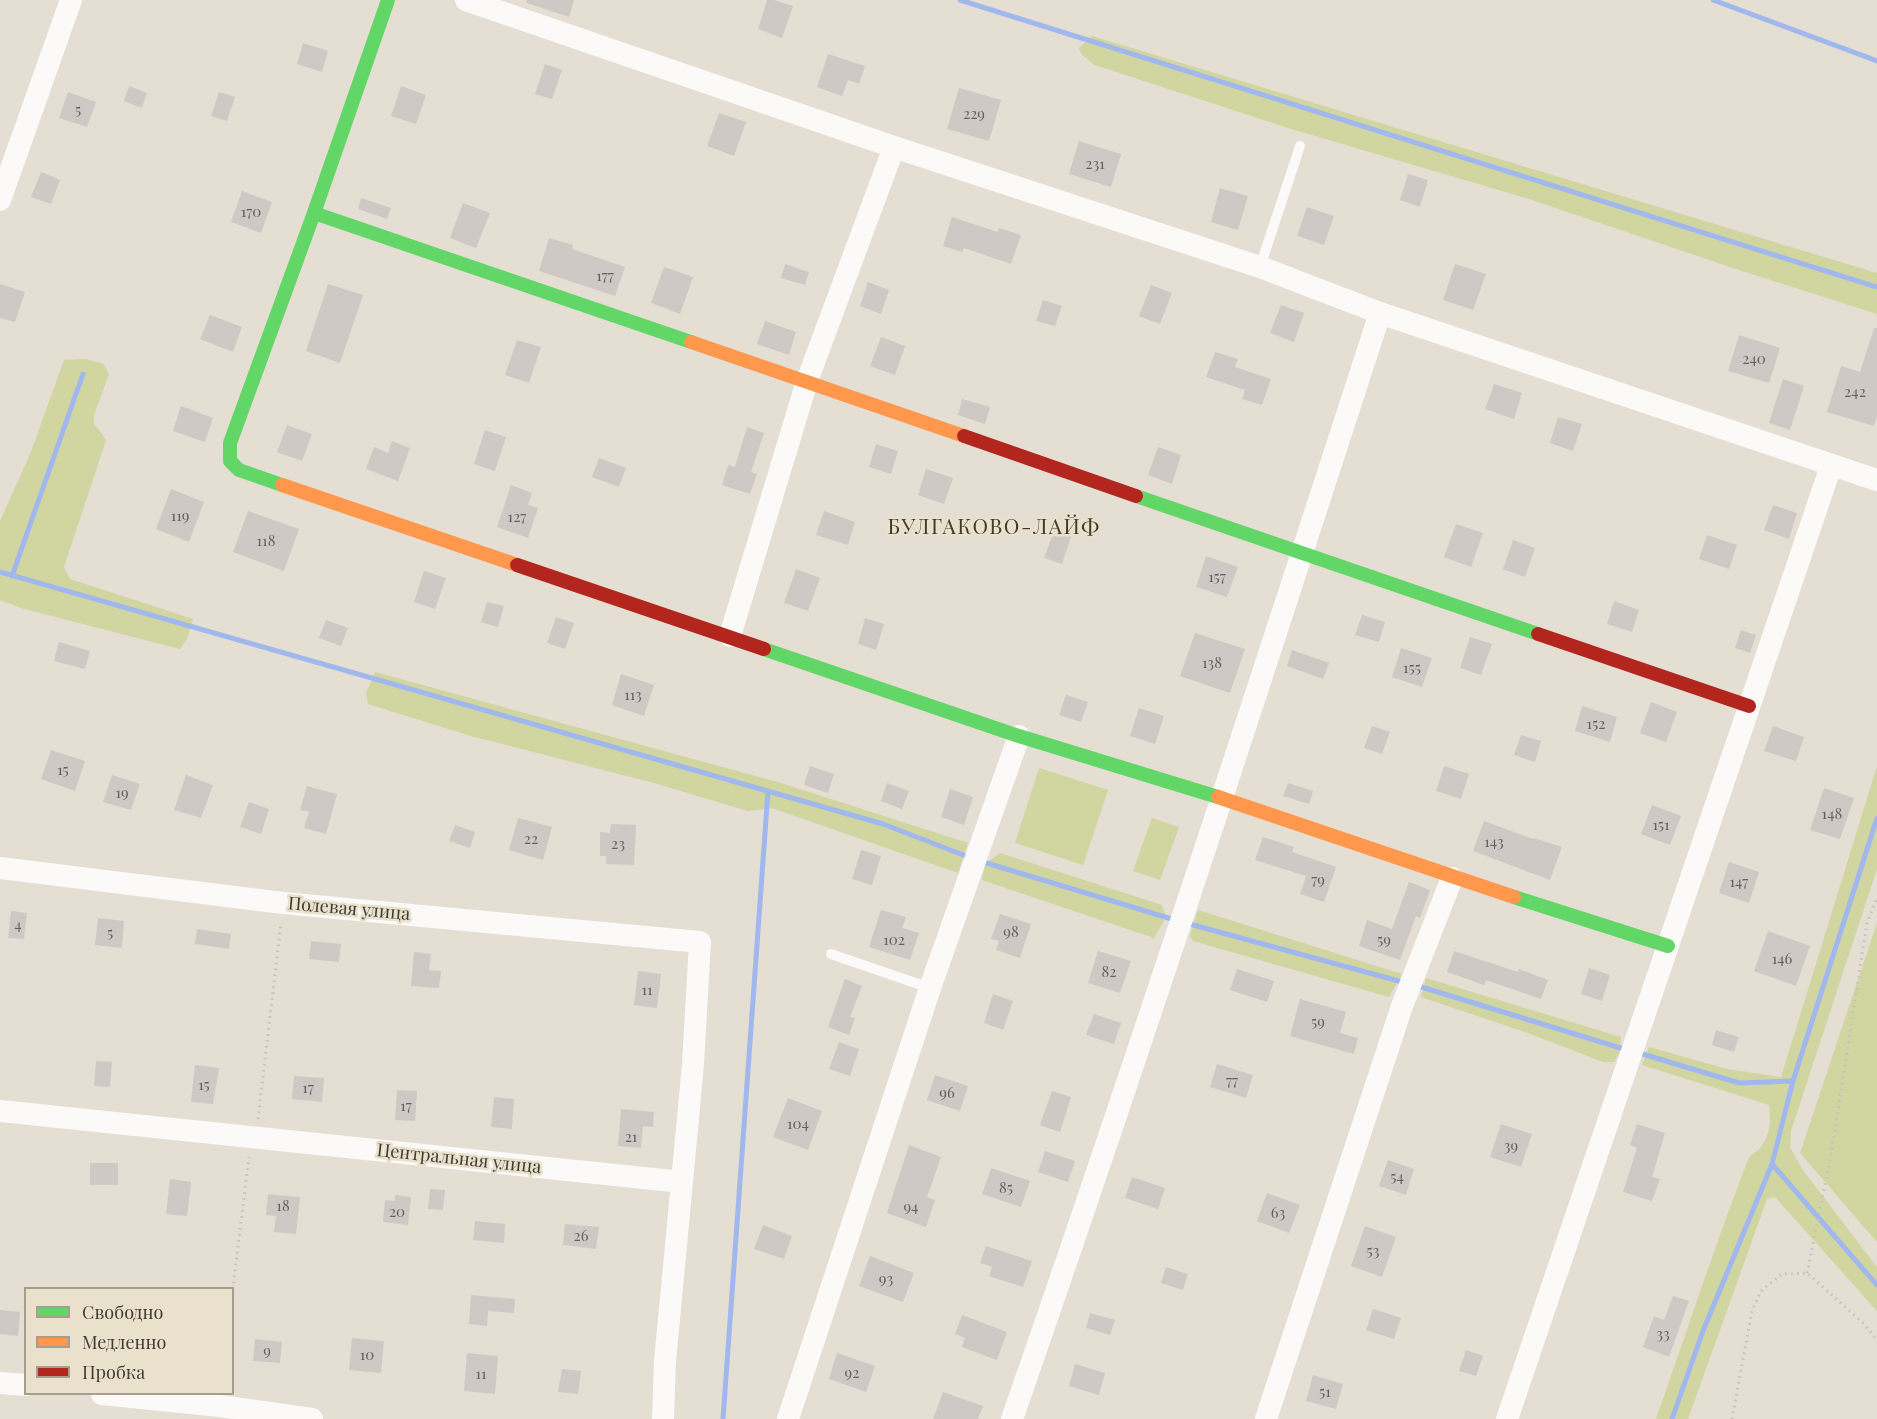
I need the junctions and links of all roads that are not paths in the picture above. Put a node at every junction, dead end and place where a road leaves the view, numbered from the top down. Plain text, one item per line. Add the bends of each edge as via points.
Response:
1 (71, 0) edge
2 (388, 0) edge
3 (466, 0) edge
4 (1300, 146) dead end
5 (894, 147) junction
6 (0, 200) edge
7 (314, 213) junction
8 (1260, 267) junction
9 (1380, 313) junction
10 (807, 381) junction
11 (1831, 466) junction
12 (1877, 480) edge
13 (1302, 554) junction
14 (730, 636) junction
15 (1749, 706) junction
16 (1019, 736) junction
17 (1222, 798) junction
18 (0, 868) edge
19 (1452, 878) junction
20 (1668, 946) junction
21 (831, 954) dead end
22 (930, 988) junction
23 (0, 1111) edge
24 (682, 1182) junction
25 (0, 1383) edge
26 (24, 1385) edge
27 (112, 1395) edge
28 (312, 1419) edge
29 (663, 1419) edge
30 (788, 1419) edge
31 (1012, 1419) edge
32 (1266, 1419) edge
33 (1507, 1419) edge

1 - 6 street
2 - 7 street
3 - 5 street
4 - 8 lane
5 - 8 street
5 - 10 street
7 - 10 street
7 - 14 street via 230,443 230,461 238,470
8 - 9 street
9 - 11 street
9 - 13 street
10 - 13 street
10 - 14 street
11 - 12 street
11 - 15 street
13 - 15 street
13 - 17 street
14 - 16 street
15 - 20 street
16 - 17 street
16 - 22 street
17 - 19 street
17 - 31 street
18 - 24 street, Полевая улица via 283,903 700,942
19 - 20 street
19 - 32 street via 1402,1006
20 - 33 street
21 - 22 lane
22 - 30 street
23 - 24 street, Центральная улица
24 - 29 street
25 - 26 street
27 - 28 street

